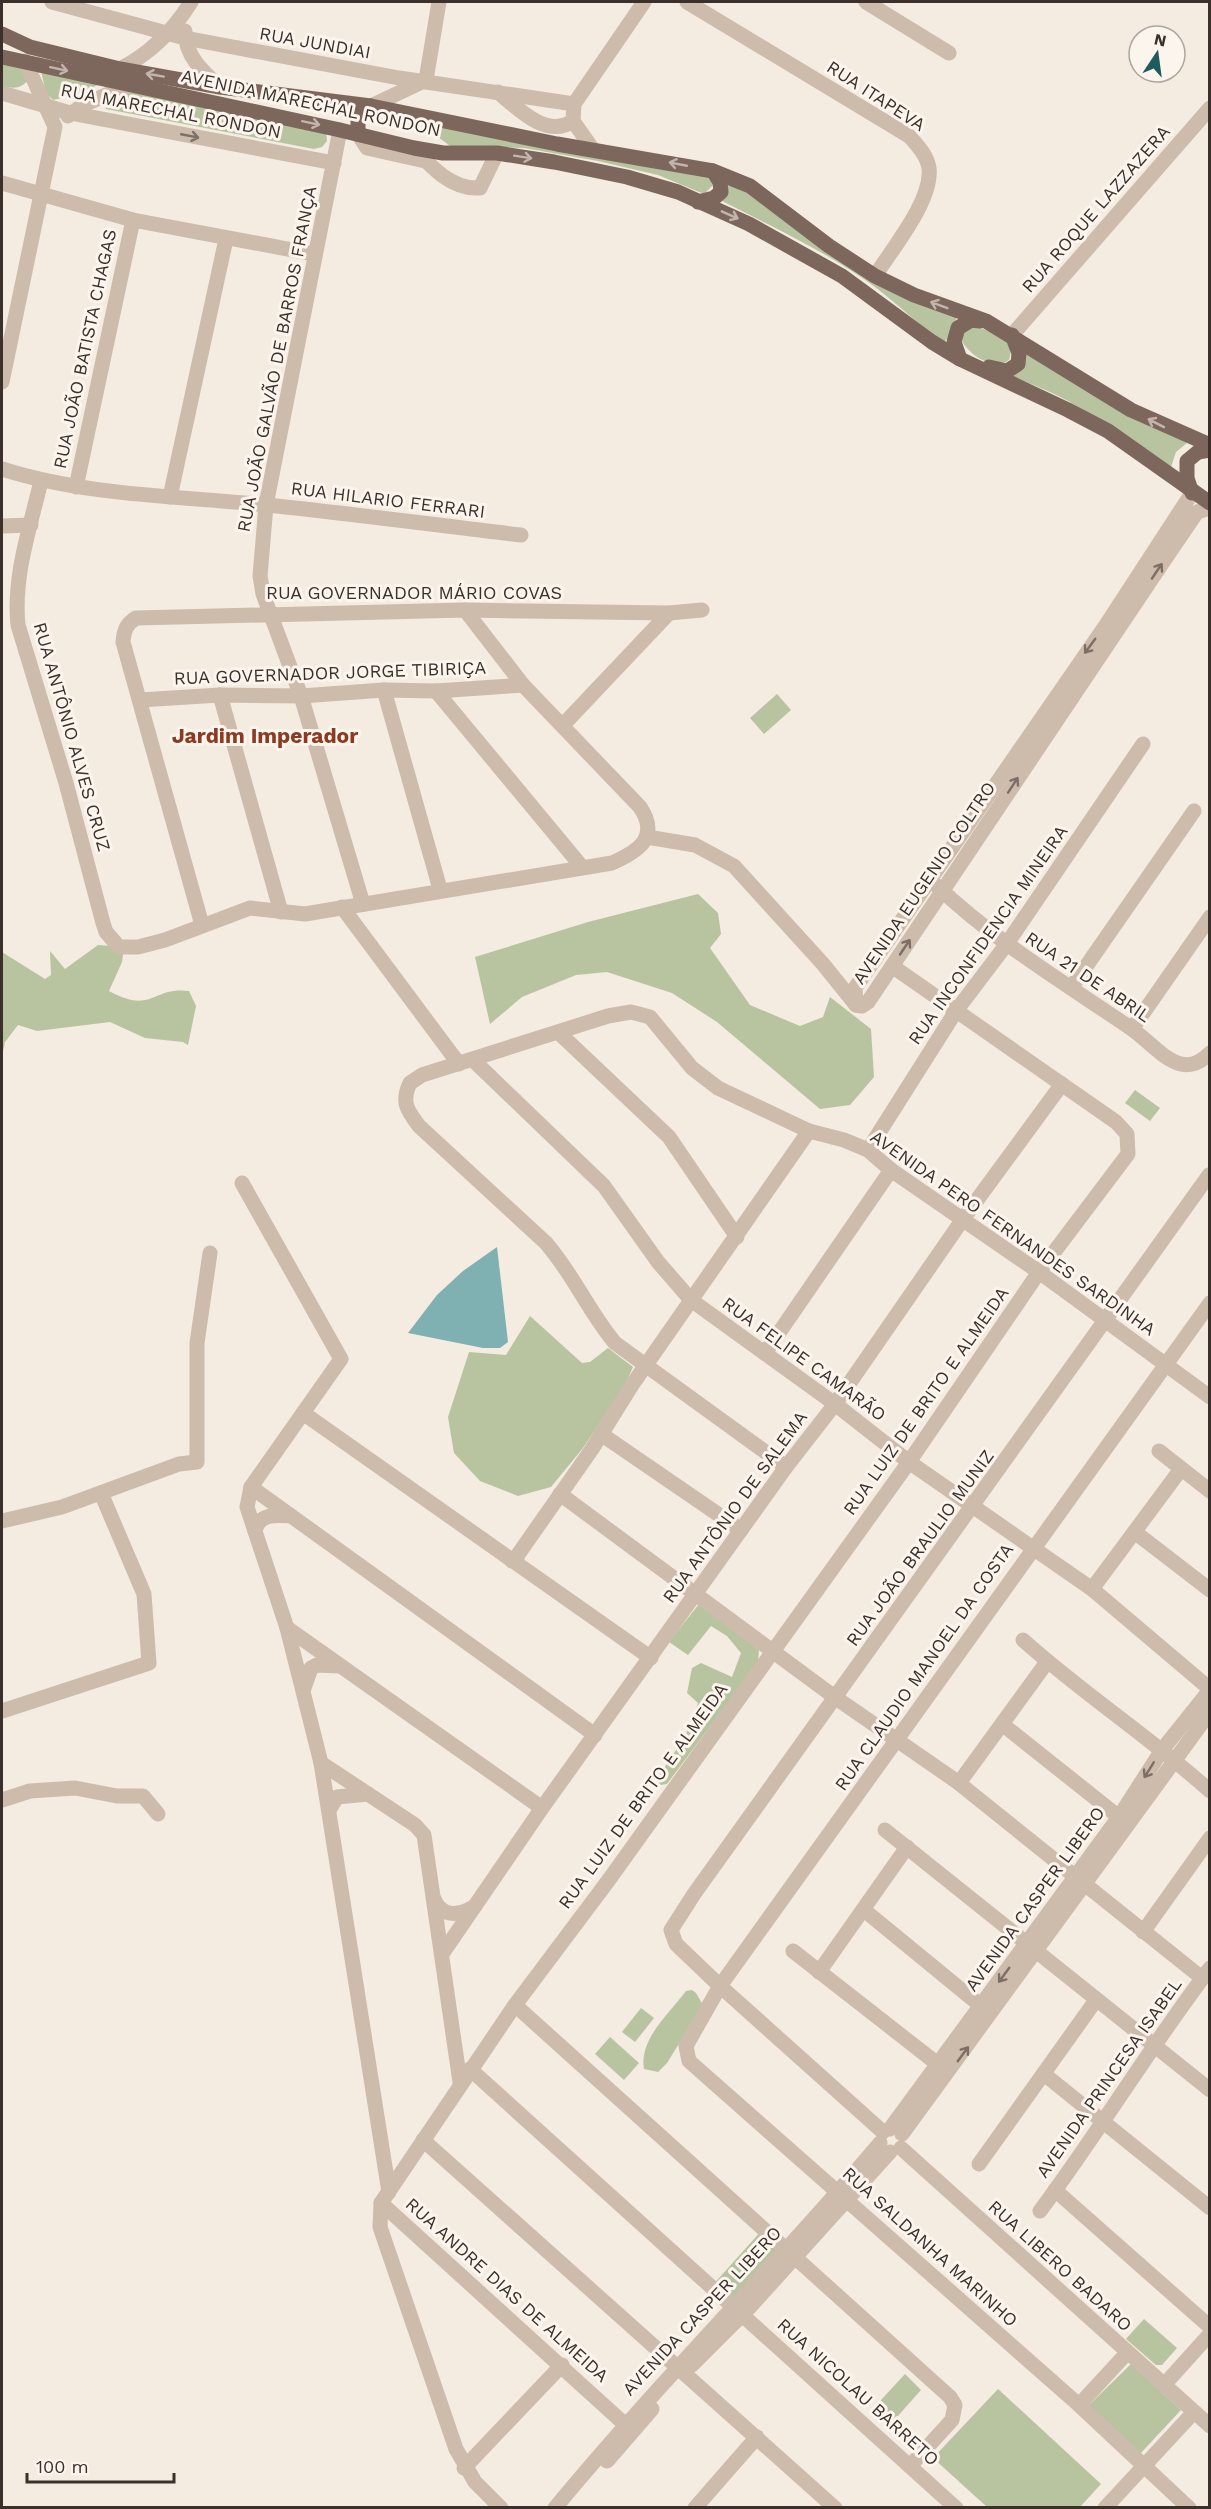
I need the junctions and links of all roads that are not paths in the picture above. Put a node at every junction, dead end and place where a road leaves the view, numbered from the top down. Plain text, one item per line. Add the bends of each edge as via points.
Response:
1 (52, 2) edge
2 (439, 2) edge
3 (644, 2) edge
4 (687, 2) edge
5 (866, 2) edge
6 (188, 6) edge
7 (137, 25) junction
8 (2, 34) edge
9 (167, 34) junction
10 (185, 39) junction
11 (225, 46) junction
12 (149, 52) junction
13 (949, 53) dead end
14 (2, 57) edge
15 (25, 61) junction
16 (194, 61) junction
17 (120, 69) junction
18 (426, 80) junction
19 (132, 84) junction
20 (220, 87) junction
21 (498, 92) junction
22 (2, 93) edge
23 (101, 98) junction
24 (574, 104) junction
25 (364, 105) junction
26 (47, 106) junction
27 (1209, 108) edge
28 (70, 114) junction
29 (110, 121) junction
30 (573, 121) junction
31 (1204, 125) edge
32 (55, 127) junction
33 (340, 130) junction
34 (358, 134) junction
35 (414, 148) junction
36 (594, 151) junction
37 (497, 153) junction
38 (426, 161) junction
39 (334, 163) junction
40 (713, 171) junction
41 (2, 183) edge
42 (40, 194) junction
43 (698, 202) junction
44 (133, 220) junction
45 (226, 238) junction
46 (314, 254) junction
47 (875, 276) junction
48 (986, 321) junction
49 (1012, 336) junction
50 (965, 361) junction
51 (2, 382) edge
52 (1209, 448) edge
53 (2, 469) edge
54 (41, 481) junction
55 (75, 487) junction
56 (1192, 493) junction
57 (170, 497) junction
58 (1209, 503) edge
59 (266, 505) junction
60 (1209, 508) edge
61 (31, 525) junction
62 (2, 526) edge
63 (521, 535) dead end
64 (465, 610) junction
65 (702, 610) dead end
66 (669, 613) junction
67 (270, 614) junction
68 (1111, 628) junction
69 (523, 685) junction
70 (384, 690) junction
71 (436, 691) junction
72 (220, 695) junction
73 (301, 696) junction
74 (140, 700) junction
75 (562, 725) junction
76 (1143, 744) dead end
77 (1025, 754) junction
78 (1194, 811) dead end
79 (647, 837) junction
80 (582, 867) junction
81 (931, 879) junction
82 (440, 890) junction
83 (943, 891) junction
84 (363, 904) junction
85 (342, 907) junction
86 (281, 912) junction
87 (1209, 916) edge
88 (202, 925) junction
89 (1006, 945) junction
90 (892, 966) junction
91 (1071, 988) junction
92 (856, 1005) junction
93 (956, 1011) junction
94 (1132, 1029) junction
95 (559, 1033) junction
96 (1209, 1053) edge
97 (466, 1062) junction
98 (1062, 1084) junction
99 (809, 1131) junction
100 (868, 1150) junction
101 (891, 1170) junction
102 (1209, 1175) edge
103 (242, 1183) dead end
104 (963, 1219) junction
105 (736, 1237) junction
106 (210, 1253) dead end
107 (1039, 1272) junction
108 (692, 1300) junction
109 (1209, 1303) edge
110 (1105, 1322) junction
111 (765, 1353) junction
112 (647, 1364) junction
113 (1166, 1366) junction
114 (1209, 1397) edge
115 (835, 1404) junction
116 (303, 1413) junction
117 (602, 1434) junction
118 (1159, 1451) dead end
119 (909, 1462) junction
120 (786, 1467) junction
121 (1181, 1469) junction
122 (251, 1487) junction
123 (1209, 1491) edge
124 (101, 1493) junction
125 (560, 1494) junction
126 (973, 1508) junction
127 (291, 1515) junction
128 (2, 1521) edge
129 (741, 1530) junction
130 (255, 1531) junction
131 (1136, 1533) junction
132 (1034, 1546) junction
133 (512, 1561) junction
134 (1092, 1589) junction
135 (1209, 1590) edge
136 (696, 1593) junction
137 (287, 1628) junction
138 (1023, 1640) dead end
139 (773, 1649) junction
140 (651, 1658) junction
141 (1047, 1662) junction
142 (342, 1666) junction
143 (1209, 1689) edge
144 (303, 1691) junction
145 (836, 1698) junction
146 (2, 1711) edge
147 (1209, 1712) edge
148 (1002, 1724) junction
149 (595, 1734) junction
150 (897, 1738) junction
151 (1168, 1754) junction
152 (321, 1763) junction
153 (959, 1783) junction
154 (1209, 1791) edge
155 (369, 1794) junction
156 (2, 1800) edge
157 (542, 1808) junction
158 (329, 1810) junction
159 (158, 1814) dead end
160 (1119, 1817) junction
161 (885, 1830) dead end
162 (1209, 1838) edge
163 (907, 1847) junction
164 (1080, 1881) junction
165 (434, 1899) junction
166 (476, 1906) junction
167 (864, 1910) junction
168 (1143, 1932) junction
169 (676, 1944) joint
170 (1032, 1946) junction
171 (793, 1951) dead end
172 (442, 1954) junction
173 (819, 1972) junction
174 (1206, 1973) edge
175 (720, 1986) junction
176 (1096, 2000) junction
177 (514, 2005) junction
178 (981, 2006) junction
179 (1153, 2046) junction
180 (689, 2061) joint
181 (943, 2068) junction
182 (470, 2069) junction
183 (1044, 2074) junction
184 (460, 2082) junction
185 (1209, 2091) edge
186 (1104, 2123) junction
187 (423, 2140) junction
188 (891, 2140) junction
189 (979, 2164) dead end
190 (1055, 2190) junction
191 (843, 2196) junction
192 (385, 2197) junction
193 (1209, 2208) edge
194 (1040, 2211) dead end
195 (790, 2254) junction
196 (737, 2310) junction
197 (1209, 2327) edge
198 (1209, 2334) edge
199 (1127, 2352) junction
200 (562, 2365) junction
201 (681, 2369) junction
202 (1164, 2385) junction
203 (1079, 2404) junction
204 (1194, 2412) junction
205 (1209, 2426) edge
206 (628, 2428) junction
207 (757, 2437) junction
208 (910, 2466) junction
209 (1143, 2466) junction
210 (464, 2468) junction
211 (828, 2505) edge
212 (501, 2508) edge
213 (555, 2508) edge
214 (568, 2508) edge
215 (695, 2508) edge
216 (956, 2508) edge
217 (1105, 2508) edge
218 (1189, 2508) edge

1 - 7 street, RUA JUNDIAI
2 - 18 street
3 - 24 street
4 - 47 street, RUA ITAPEVA via 909,136 921,150 929,165 926,193
5 - 13 street
6 - 9 street
6 - 10 street
7 - 9 street, RUA JUNDIAI
7 - 12 street
8 - 17 main road, AVENIDA MARECHAL RONDON via 30,47
9 - 10 street, RUA JUNDIAI
9 - 12 street
10 - 11 street, RUA JUNDIAI
10 - 16 street
11 - 16 street via 210,49
11 - 18 street, RUA JUNDIAI
12 - 17 street
14 - 15 main road, AVENIDA MARECHAL RONDON
15 -> 19 main road, AVENIDA MARECHAL RONDON
15 - 26 street
16 - 20 street
20 -> 17 main road, AVENIDA MARECHAL RONDON
18 - 21 street, RUA JUNDIAI
18 - 25 street
19 - 23 street
19 -> 33 main road, AVENIDA MARECHAL RONDON
20 - 25 main road, AVENIDA MARECHAL RONDON
21 - 24 street, RUA JUNDIAI
21 - 30 street via 541,123 565,127
22 - 26 street, RUA MARECHAL RONDON
23 - 28 street
23 - 29 street via 97,106
24 - 30 street
25 - 33 main road via 343,121
25 - 34 main road via 358,117
25 - 36 main road, AVENIDA MARECHAL RONDON
26 - 28 street, RUA MARECHAL RONDON
26 - 32 street
27 - 31 street, RUA ROQUE LAZZAZERA
28 - 29 street, RUA MARECHAL RONDON
28 - 32 street
29 -> 39 street, RUA MARECHAL RONDON
30 - 36 street
31 - 49 street, RUA ROQUE LAZZAZERA
32 - 42 street
33 - 34 main road, AVENIDA MARECHAL RONDON
33 - 39 street, RUA JOÃO GALVÃO DE BARROS FRANÇA
34 - 35 main road, AVENIDA MARECHAL RONDON
34 - 38 street via 367,148
35 - 37 main road, AVENIDA MARECHAL RONDON via 442,153
35 - 38 street
40 -> 36 main road, AVENIDA MARECHAL RONDON
37 - 38 street via 480,188 449,180
37 -> 43 main road, AVENIDA MARECHAL RONDON via 627,177
39 - 46 street, RUA JOÃO GALVÃO DE BARROS FRANÇA
40 - 43 main road via 721,192
40 - 47 main road, AVENIDA MARECHAL RONDON via 750,186
41 - 42 street
42 - 44 street
42 - 51 street
43 -> 50 main road, AVENIDA MARECHAL RONDON via 749,224 842,276 932,342
44 - 45 street
44 - 55 street, RUA JOÃO BATISTA CHAGAS
45 - 46 street
45 - 57 street
46 - 59 street, RUA JOÃO GALVÃO DE BARROS FRANÇA
48 -> 47 main road, AVENIDA MARECHAL RONDON
48 - 49 main road, AVENIDA MARECHAL RONDON
48 - 50 main road via 972,320 958,328 954,342
49 - 50 main road via 1020,358 1012,369 1002,371
52 -> 49 main road, AVENIDA MARECHAL RONDON via 1131,410
50 - 56 main road, AVENIDA MARECHAL RONDON via 1108,431
52 - 56 main road via 1187,461
53 - 54 street, RUA HILARIO FERRARI
54 - 55 street, RUA HILARIO FERRARI
54 - 61 street, RUA ANTÔNIO ALVES CRUZ
55 - 57 street, RUA HILARIO FERRARI
56 - 58 main road, AVENIDA MARECHAL RONDON
56 - 68 street, AVENIDA EUGENIO COLTRO
57 - 59 street, RUA HILARIO FERRARI
59 - 63 street, RUA HILARIO FERRARI
59 - 67 street, RUA JOÃO GALVÃO DE BARROS FRANÇA via 260,576
68 -> 60 street, AVENIDA EUGENIO COLTRO via 1197,512
61 - 62 street
61 - 88 street, RUA ANTÔNIO ALVES CRUZ via 18,579 18,625 106,932 113,943 125,949 165,940
64 - 66 street, RUA GOVERNADOR MÁRIO COVAS
64 - 67 street, RUA GOVERNADOR MÁRIO COVAS
64 - 69 street
65 - 66 street, RUA GOVERNADOR MÁRIO COVAS
66 - 75 street
67 - 73 street, RUA JOÃO GALVÃO DE BARROS FRANÇA
67 - 74 street, RUA GOVERNADOR MÁRIO COVAS via 146,615 129,622 123,642
68 - 77 street, AVENIDA EUGENIO COLTRO
69 - 71 street, RUA GOVERNADOR JORGE TIBIRIÇA
69 - 75 street
70 - 71 street, RUA GOVERNADOR JORGE TIBIRIÇA
70 - 73 street, RUA GOVERNADOR JORGE TIBIRIÇA
70 - 82 street
71 - 80 street
72 - 73 street, RUA GOVERNADOR JORGE TIBIRIÇA
72 - 74 street, RUA GOVERNADOR JORGE TIBIRIÇA
72 - 86 street
73 - 84 street, RUA JOÃO GALVÃO DE BARROS FRANÇA
74 - 88 street
75 - 79 street via 640,807 648,818
76 - 89 street, RUA INCONFIDENCIA MINEIRA
77 - 81 street, AVENIDA EUGENIO COLTRO
83 -> 77 street, AVENIDA EUGENIO COLTRO
78 - 91 street
79 - 80 street via 626,857
79 - 92 street via 695,845 734,866
80 - 82 street
81 - 83 street, RUA 21 DE ABRIL
81 - 92 street, AVENIDA EUGENIO COLTRO via 855,988
82 - 84 street
83 - 89 street, RUA 21 DE ABRIL
90 -> 83 street, AVENIDA EUGENIO COLTRO
84 - 85 street
85 - 86 street via 305,914
85 - 97 street, RUA FELIPE CAMARÃO
86 - 88 street via 250,908
87 - 94 street
89 - 91 street, RUA 21 DE ABRIL
89 - 93 street, RUA INCONFIDENCIA MINEIRA
90 - 92 street, AVENIDA EUGENIO COLTRO via 868,1002
90 - 93 street
91 - 94 street, RUA 21 DE ABRIL
93 - 98 street
93 - 100 street, RUA INCONFIDENCIA MINEIRA
94 - 96 street, RUA 21 DE ABRIL via 1168,1058 1188,1065
95 - 97 street
95 - 99 street, AVENIDA PERO FERNANDES SARDINHA via 619,1014 644,1014 703,1078
95 - 105 street via 669,1137
97 - 108 street, RUA FELIPE CAMARÃO via 604,1186 658,1262
97 - 112 street via 422,1075 410,1083 404,1101 407,1110 419,1126 529,1225 562,1262 615,1343
98 - 104 street, RUA ANTÔNIO DE SALEMA
98 - 107 street, RUA LUIZ DE BRITO E ALMEIDA via 1124,1129 1128,1154
99 - 100 street, AVENIDA PERO FERNANDES SARDINHA
99 - 105 street
100 - 101 street, AVENIDA PERO FERNANDES SARDINHA
101 - 104 street, AVENIDA PERO FERNANDES SARDINHA
101 - 111 street
102 - 110 street, RUA JOÃO BRAULIO MUNIZ
103 - 116 street via 341,1359
104 - 107 street, AVENIDA PERO FERNANDES SARDINHA
104 - 115 street, RUA ANTÔNIO DE SALEMA
105 - 108 street
106 - 124 street via 197,1343 197,1462 179,1464
107 - 110 street, AVENIDA PERO FERNANDES SARDINHA
107 - 119 street, RUA LUIZ DE BRITO E ALMEIDA
108 - 111 street, RUA FELIPE CAMARÃO
108 - 112 street
109 - 113 street, RUA CLAUDIO MANOEL DA COSTA
110 - 113 street, AVENIDA PERO FERNANDES SARDINHA
110 - 126 street, RUA JOÃO BRAULIO MUNIZ
111 - 115 street, RUA FELIPE CAMARÃO
112 - 117 street
112 - 120 street
113 - 114 street, AVENIDA PERO FERNANDES SARDINHA
113 - 132 street, RUA CLAUDIO MANOEL DA COSTA
115 - 119 street, RUA FELIPE CAMARÃO
115 - 120 street, RUA ANTÔNIO DE SALEMA
116 - 122 street
116 - 133 street
117 - 125 street
117 - 129 street
118 - 121 street
119 - 126 street, RUA FELIPE CAMARÃO
119 - 139 street, RUA LUIZ DE BRITO E ALMEIDA
120 - 129 street, RUA ANTÔNIO DE SALEMA
121 - 123 street
121 - 131 street
122 - 127 street
122 - 130 street via 247,1508
124 - 128 street
124 - 146 street via 144,1594 149,1663
125 - 133 street via 517,1561
125 - 136 street
126 - 132 street, RUA FELIPE CAMARÃO
126 - 145 street, RUA JOÃO BRAULIO MUNIZ
127 - 130 street via 268,1516 256,1525
127 - 149 street
129 - 136 street, RUA ANTÔNIO DE SALEMA
130 - 137 street
131 - 134 street
131 - 135 street
132 - 134 street, RUA FELIPE CAMARÃO
132 - 150 street, RUA CLAUDIO MANOEL DA COSTA
133 - 140 street
134 - 143 street, RUA FELIPE CAMARÃO
136 - 139 street
136 - 140 street, RUA ANTÔNIO DE SALEMA
137 - 142 street
137 - 144 street
138 - 141 street
139 - 145 street
139 - 177 street, RUA LUIZ DE BRITO E ALMEIDA via 608,1881
140 - 149 street, RUA ANTÔNIO DE SALEMA
141 - 148 street
141 - 151 street
142 - 144 street via 325,1664 311,1668
142 - 157 street
143 - 151 street, AVENIDA CASPER LIBERO
144 - 152 street
145 - 150 street
145 - 169 street, RUA JOÃO BRAULIO MUNIZ via 674,1921 671,1930
147 - 151 street, AVENIDA CASPER LIBERO
148 - 153 street
148 - 160 street
149 - 157 street, RUA ANTÔNIO DE SALEMA
150 - 153 street
150 - 175 street, RUA CLAUDIO MANOEL DA COSTA
151 - 154 street
151 -> 160 street, AVENIDA CASPER LIBERO
151 - 164 street, AVENIDA CASPER LIBERO
152 - 155 street
152 - 158 street
153 - 164 street
155 - 158 street via 337,1797
155 - 165 street via 424,1834
156 - 159 street via 30,1791 75,1788 117,1796 143,1796
157 - 166 street, RUA ANTÔNIO DE SALEMA
158 - 192 street
160 - 164 street, AVENIDA CASPER LIBERO
161 - 163 street
162 - 168 street
163 - 167 street
163 - 170 street
164 - 168 street
164 - 170 street, AVENIDA CASPER LIBERO
165 - 166 street via 439,1909 451,1914
165 - 172 street
166 - 172 street, RUA ANTÔNIO DE SALEMA
167 - 173 street
167 - 178 street
168 - 174 street
169 - 175 street, RUA LIBERO BADARO
170 - 176 street
170 -> 178 street, AVENIDA CASPER LIBERO
181 -> 170 street, AVENIDA CASPER LIBERO
171 - 173 street
172 - 184 street
173 - 181 street
174 - 179 street, AVENIDA PRINCESA ISABEL
175 - 180 street, RUA CLAUDIO MANOEL DA COSTA via 686,2046
175 - 188 street, RUA LIBERO BADARO
176 - 179 street
176 - 183 street
177 - 182 street, RUA LUIZ DE BRITO E ALMEIDA
177 - 195 street
178 - 181 street, AVENIDA CASPER LIBERO
179 - 185 street
179 - 186 street, AVENIDA PRINCESA ISABEL
180 - 191 street, RUA SALDANHA MARINHO
181 - 188 street, AVENIDA CASPER LIBERO
182 - 184 street, RUA LUIZ DE BRITO E ALMEIDA
182 - 196 street, RUA NICOLAU BARRETO
183 - 186 street
183 - 189 street
184 - 187 street, RUA LUIZ DE BRITO E ALMEIDA
186 - 190 street, AVENIDA PRINCESA ISABEL
186 - 193 street
187 - 192 street, RUA LUIZ DE BRITO E ALMEIDA
187 - 201 street
188 - 191 street, AVENIDA CASPER LIBERO
188 - 199 street, RUA LIBERO BADARO
190 - 194 street, AVENIDA PRINCESA ISABEL
190 - 197 street
191 - 195 street, AVENIDA CASPER LIBERO
191 - 203 street, RUA SALDANHA MARINHO
192 - 200 street, RUA ANDRE DIAS DE ALMEIDA
192 - 210 street via 380,2227
195 - 196 street, AVENIDA CASPER LIBERO
195 - 208 street via 955,2405 952,2420
196 - 201 street, AVENIDA CASPER LIBERO
196 - 208 street, RUA NICOLAU BARRETO
198 - 202 street
199 - 202 street, RUA LIBERO BADARO
199 - 203 street
200 - 206 street, RUA ANDRE DIAS DE ALMEIDA
200 - 210 street
201 - 206 street, AVENIDA CASPER LIBERO
201 - 207 street
202 - 204 street, RUA LIBERO BADARO
203 - 209 street, RUA SALDANHA MARINHO
204 - 205 street, RUA LIBERO BADARO
204 - 209 street
206 - 213 street, AVENIDA CASPER LIBERO
206 - 214 street, AVENIDA CASPER LIBERO
207 - 211 street
207 - 215 street
208 - 216 street, RUA NICOLAU BARRETO
209 - 217 street
209 - 218 street, RUA SALDANHA MARINHO
210 - 212 street

